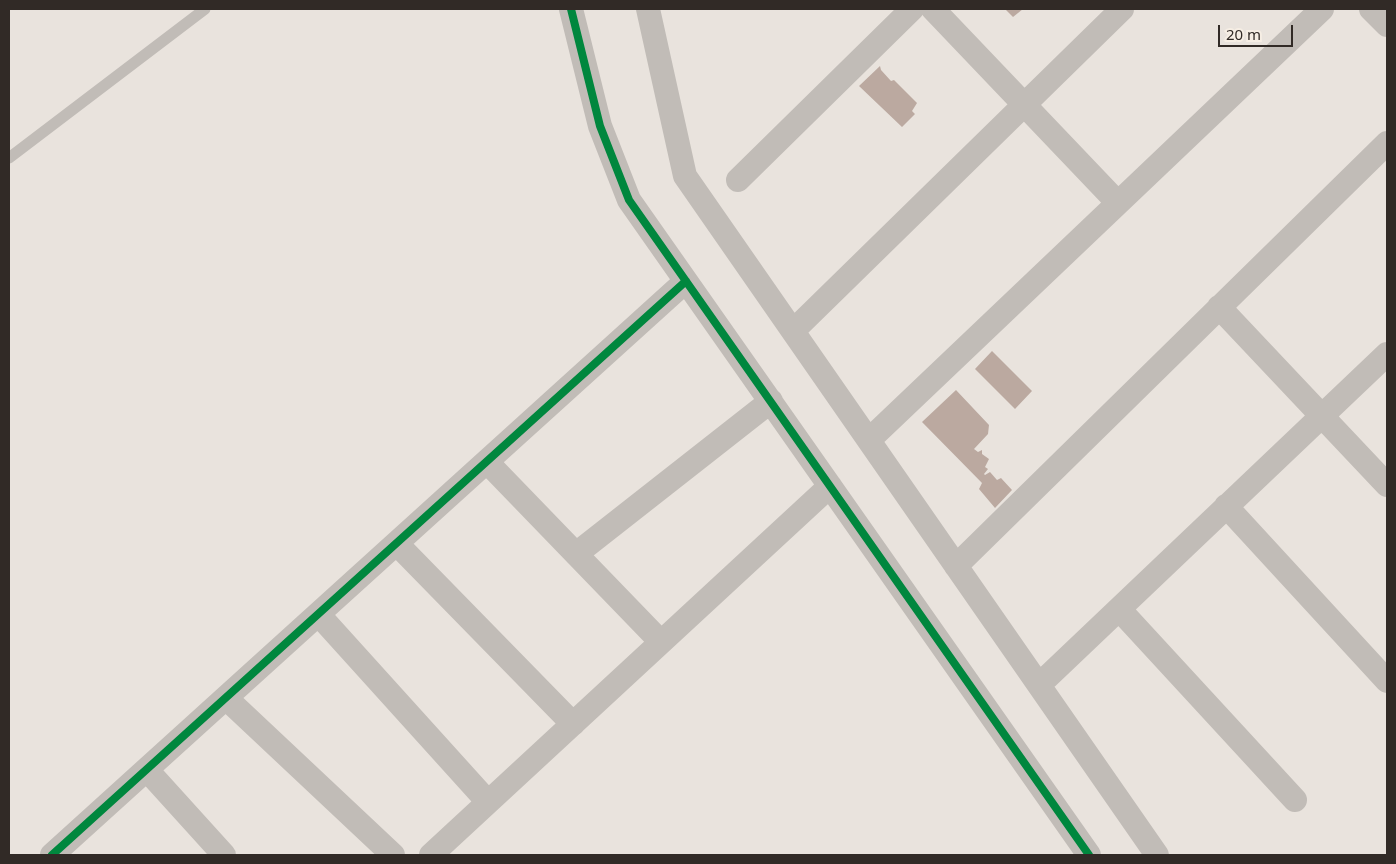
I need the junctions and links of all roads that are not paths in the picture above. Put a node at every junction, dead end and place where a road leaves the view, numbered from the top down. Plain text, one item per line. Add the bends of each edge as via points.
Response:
1 (205, 9) edge
2 (571, 9) edge
3 (648, 9) edge
4 (912, 9) edge
5 (934, 9) edge
6 (1122, 9) edge
7 (1322, 9) edge
8 (1371, 9) edge
9 (1387, 26) edge
10 (1025, 104) junction
11 (1387, 143) edge
12 (9, 158) edge
13 (738, 180) dead end
14 (1118, 204) junction
15 (686, 281) junction
16 (1219, 307) junction
17 (794, 331) junction
18 (1387, 354) edge
19 (771, 402) junction
20 (1323, 415) junction
21 (869, 440) junction
22 (487, 462) junction
23 (1387, 485) edge
24 (830, 486) junction
25 (1226, 506) junction
26 (398, 544) junction
27 (576, 554) junction
28 (956, 566) junction
29 (1119, 609) junction
30 (319, 615) junction
31 (661, 642) junction
32 (1387, 681) edge
33 (1039, 685) junction
34 (227, 699) junction
35 (573, 724) junction
36 (148, 770) junction
37 (1295, 800) dead end
38 (488, 802) junction
39 (61, 852) edge
40 (224, 855) edge
41 (393, 855) edge
42 (431, 855) edge
43 (1089, 855) edge
44 (1157, 855) edge

1 - 12 lane
2 - 15 street via 600,126 629,200
3 - 17 street via 685,176
4 - 13 street
5 - 10 street
6 - 10 street
7 - 14 street
8 - 9 street
10 - 14 street
10 - 17 street
11 - 16 street
14 - 21 street
15 - 19 street
15 - 22 street
16 - 20 street
16 - 28 street
17 - 21 street
18 - 20 street
19 - 24 street
19 - 27 street
20 - 23 street
20 - 25 street
21 - 28 street
22 - 26 street
22 - 27 street
24 - 31 street
24 - 43 street
25 - 29 street
25 - 32 street
26 - 30 street
26 - 35 street
27 - 31 street
28 - 33 street
29 - 33 street
29 - 37 street
30 - 34 street
30 - 38 street
31 - 35 street
33 - 44 street
34 - 36 street
34 - 41 street
35 - 38 street
36 - 39 street
36 - 40 street
38 - 42 street

